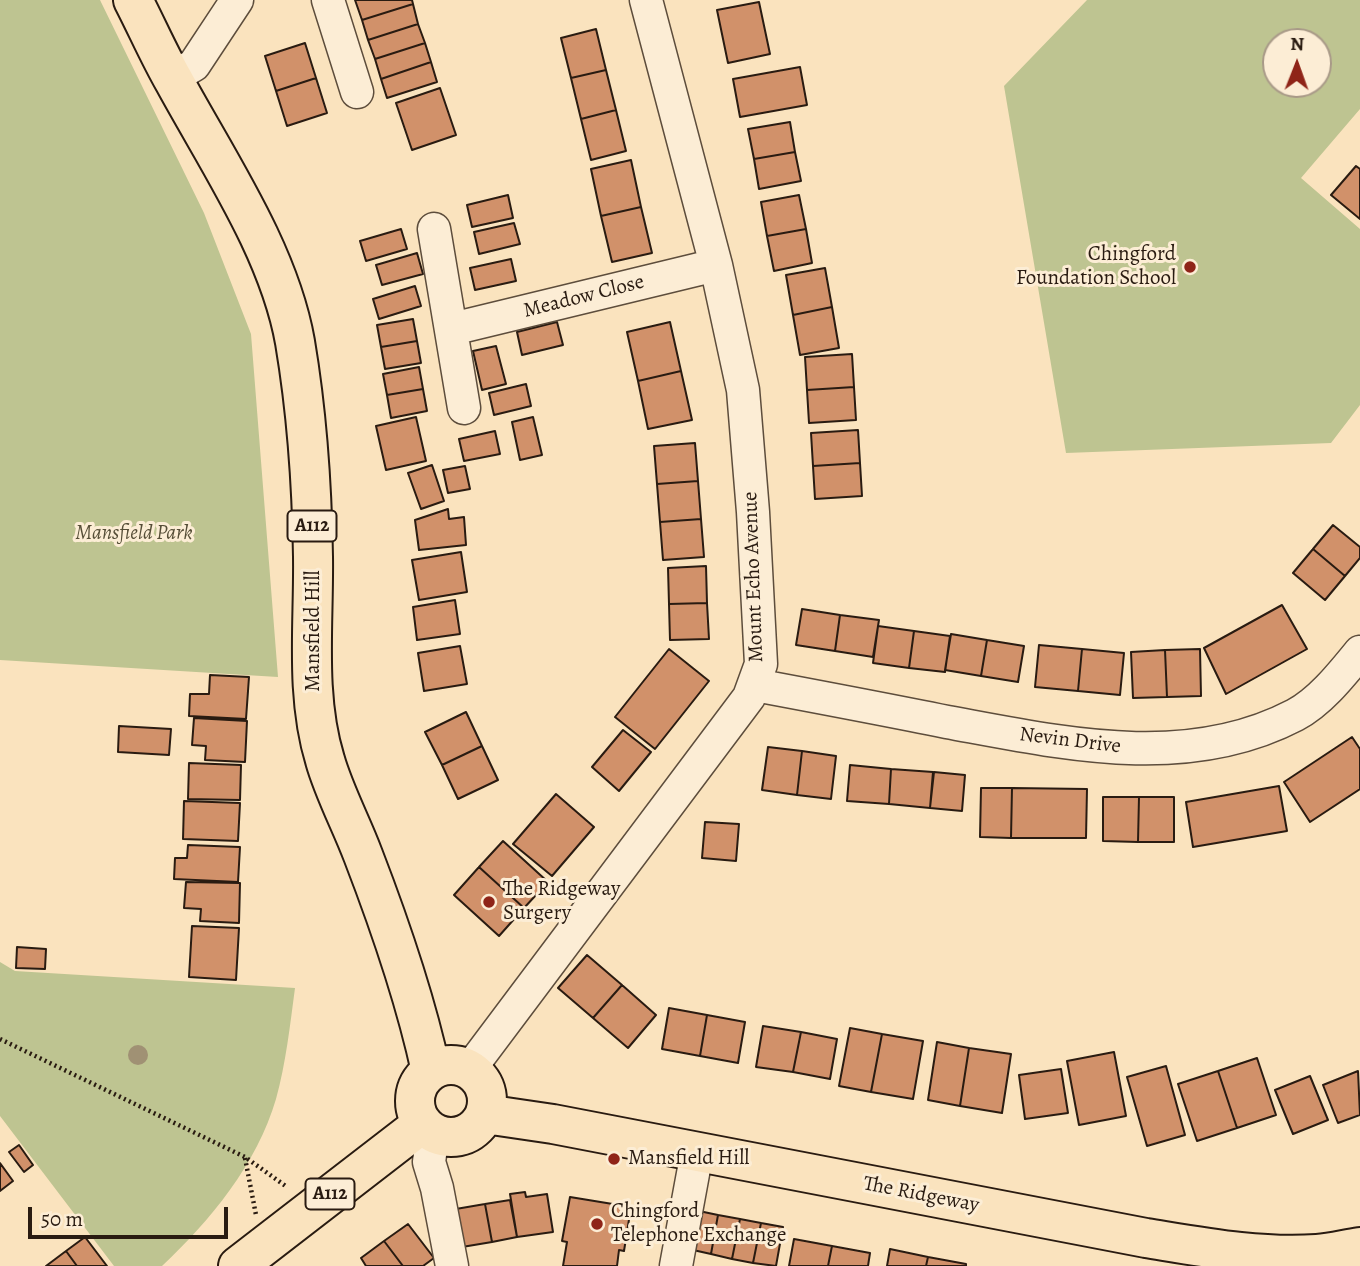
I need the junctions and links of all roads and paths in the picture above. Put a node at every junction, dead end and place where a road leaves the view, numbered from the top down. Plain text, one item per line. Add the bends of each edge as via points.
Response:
1 (133, 0) edge
2 (237, 0) edge
3 (328, 0) edge
4 (646, 0) edge
5 (172, 78) junction
6 (356, 92) dead end
7 (434, 229) dead end
8 (716, 265) junction
9 (452, 329) junction
10 (464, 408) dead end
11 (1360, 652) edge
12 (755, 685) junction
13 (0, 1039) edge
14 (469, 1070) junction
15 (431, 1071) junction
16 (485, 1114) junction
17 (428, 1129) junction
18 (697, 1152) junction
19 (245, 1157) junction
20 (312, 1208) junction
21 (1360, 1247) edge
22 (250, 1257) edge
23 (452, 1266) edge
24 (676, 1266) edge

1 - 5 main road, Mansfield Hill / A112
2 - 5 street via 194,65
3 - 6 street
4 - 8 street, Mount Echo Avenue
5 - 15 main road, Mansfield Hill / A112 via 266,253 294,340 307,428 317,721 325,761 364,856 412,997
7 - 9 street
8 - 9 street, Meadow Close
8 - 12 street, Mount Echo Avenue via 743,390 761,664
9 - 10 street
11 - 12 street, Nevin Drive via 1298,713 1261,731 1184,747 1062,744
12 - 14 street, Mount Echo Avenue
13 - 19 path
14 - 15 main road via 447,1065
14 - 16 main road via 486,1093
15 - 17 main road via 419,1083 414,1099 415,1110
16 - 17 main road via 468,1133 453,1138
16 - 18 main road, The Ridgeway
17 - 20 main road, A112
17 - 23 street via 429,1162
18 - 21 main road, The Ridgeway via 1224,1251 1319,1254
18 - 24 street
19 - 20 path
19 - 22 path
20 - 22 main road, A112

